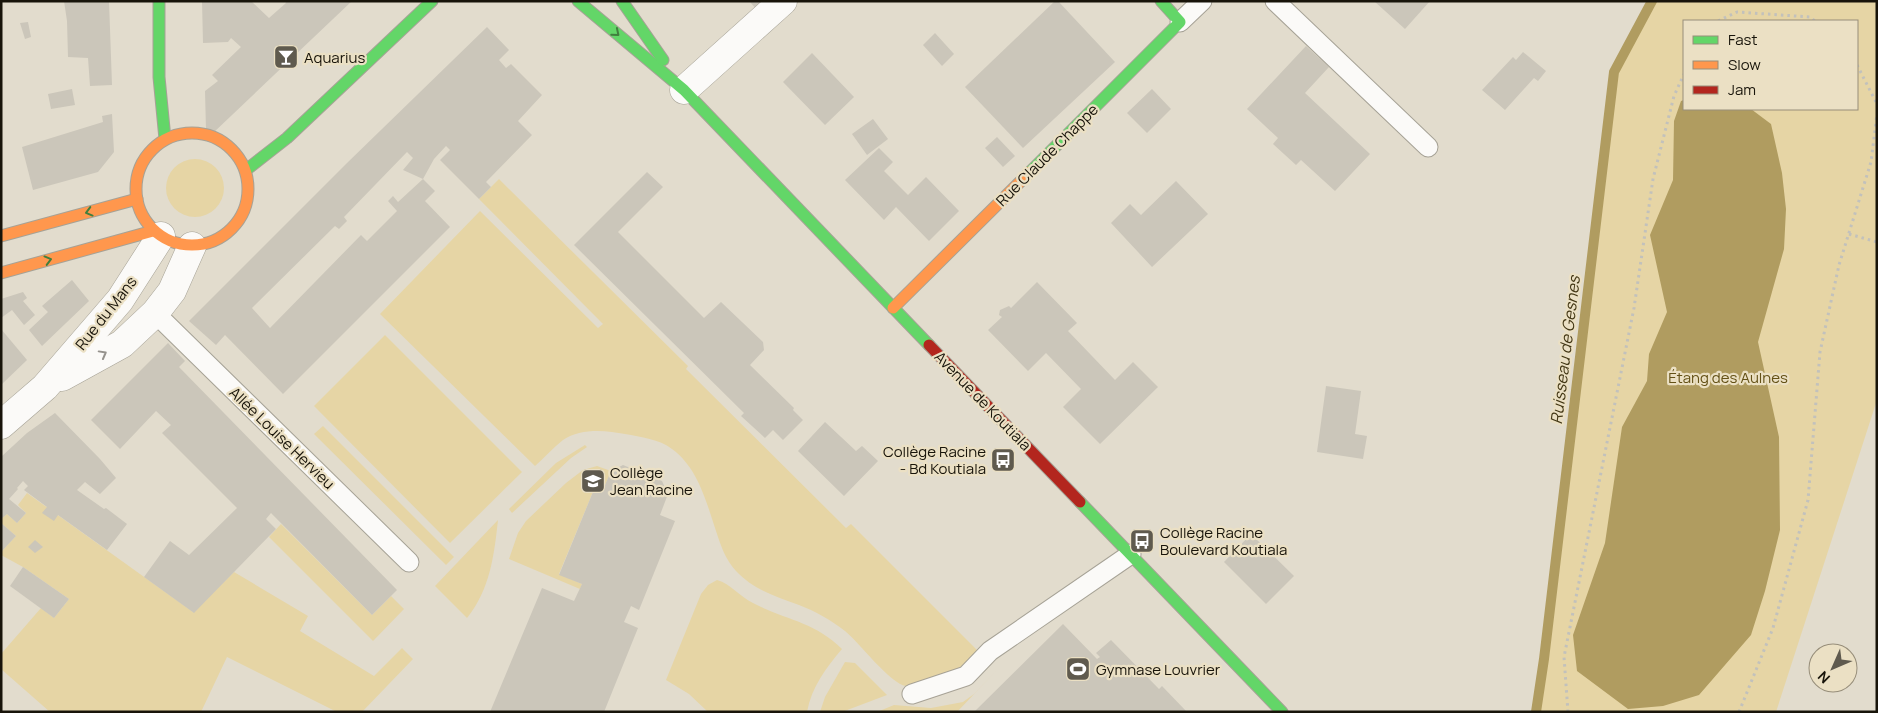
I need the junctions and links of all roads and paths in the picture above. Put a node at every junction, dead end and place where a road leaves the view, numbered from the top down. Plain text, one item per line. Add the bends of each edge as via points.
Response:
1 (159, 1) edge
2 (432, 1) edge
3 (578, 1) edge
4 (622, 1) edge
5 (783, 1) edge
6 (1161, 1) edge
7 (1202, 1) edge
8 (1275, 1) edge
9 (1720, 20) edge
10 (1814, 20) edge
11 (1180, 22) junction
12 (1858, 67) edge
13 (1683, 76) edge
14 (684, 90) junction
15 (1877, 104) edge
16 (1877, 114) edge
17 (165, 139) junction
18 (1428, 147) dead end
19 (246, 170) junction
20 (137, 199) junction
21 (157, 234) junction
22 (1849, 234) junction
23 (1, 236) edge
24 (1877, 242) edge
25 (192, 246) junction
26 (1, 273) edge
27 (893, 308) junction
28 (155, 313) junction
29 (45, 386) junction
30 (1, 426) edge
31 (1131, 554) junction
32 (409, 562) dead end
33 (912, 694) dead end
34 (1282, 712) edge
35 (1568, 712) edge
36 (1739, 712) edge

1 - 17 main road via 159,77
2 - 19 main road via 287,138
3 -> 14 main road, Avenue de Koutiala
4 - 14 main road, Avenue de Koutiala
5 - 14 street
6 - 11 main road
7 - 11 lane
8 - 18 lane
9 - 10 path via 1737,12 1810,17
11 - 27 main road, Rue Claude Chappe
12 - 15 path
13 - 35 path via 1674,96 1653,179 1634,308 1564,657
14 - 27 main road, Avenue de Koutiala
16 - 22 path via 1871,162
17 - 19 main road via 184,133 203,133 221,140 236,153
17 - 20 main road via 142,165 136,185
19 - 25 main road via 247,206 239,222 226,235 210,243
20 - 21 main road via 141,212
20 -> 23 main road
21 - 25 main road via 176,244
26 -> 21 main road
21 - 29 street, Rue du Mans via 120,300
22 - 24 path
22 - 36 path via 1838,265 1820,352 1808,500 1773,628
25 - 28 street, Rue du Mans via 172,291
27 - 31 main road, Avenue de Koutiala
29 -> 28 street, Rue du Mans via 122,344
28 - 32 lane, Allée Louise Hervieu
29 - 30 street, Rue du Mans
31 - 33 lane via 990,651 966,676
31 - 34 main road, Avenue de Koutiala

